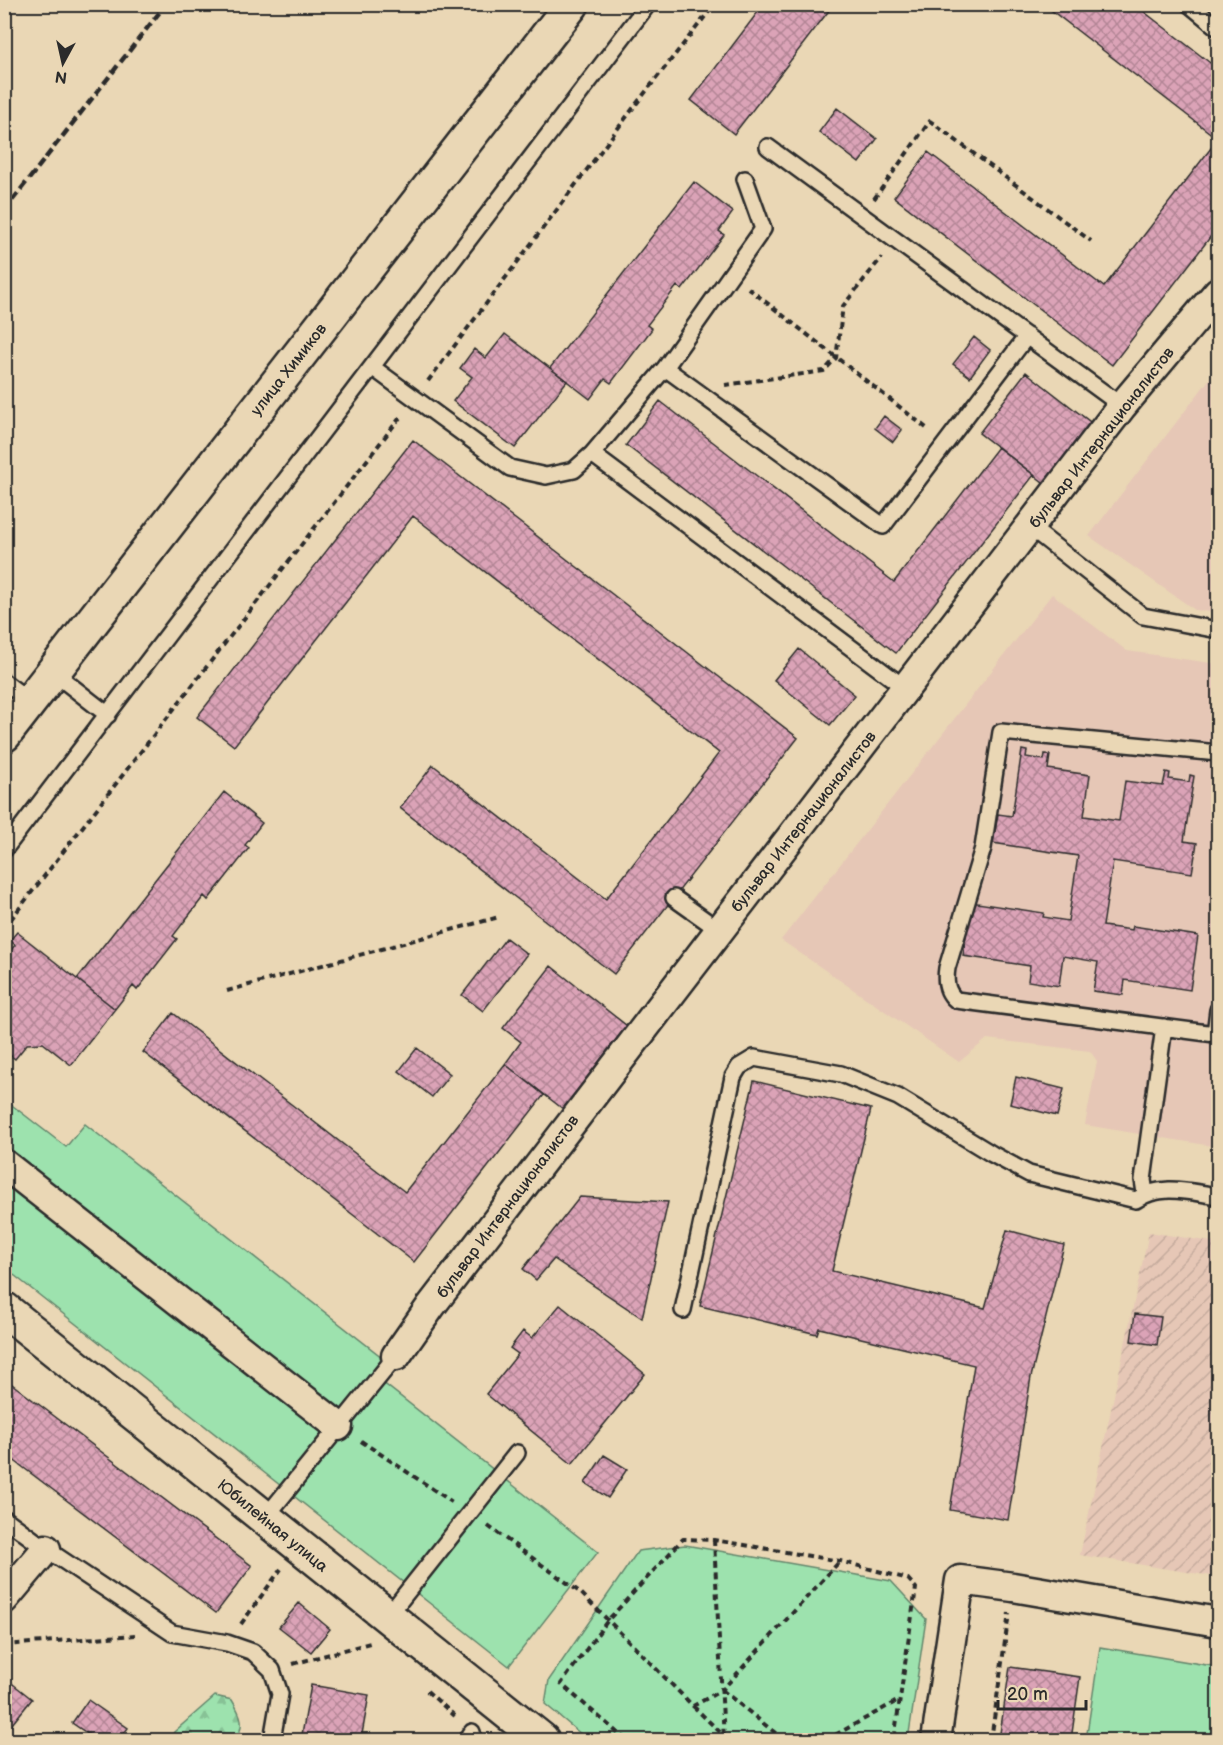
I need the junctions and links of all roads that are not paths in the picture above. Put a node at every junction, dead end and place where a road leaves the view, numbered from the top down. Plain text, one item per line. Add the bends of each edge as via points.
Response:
1 (572, 4) edge
2 (648, 4) edge
3 (1189, 4) edge
4 (1216, 20) edge
5 (768, 147) dead end
6 (745, 179) dead end
7 (1218, 292) edge
8 (1027, 336) junction
9 (372, 367) junction
10 (665, 368) junction
11 (1122, 406) junction
12 (592, 454) junction
13 (1030, 527) junction
14 (1218, 630) edge
15 (53, 672) junction
16 (4, 682) edge
17 (905, 688) junction
18 (30, 701) junction
19 (108, 715) junction
20 (4, 735) edge
21 (1218, 753) edge
22 (4, 850) edge
23 (674, 898) dead end
24 (719, 930) junction
25 (1218, 1010) edge
26 (1164, 1027) junction
27 (4, 1164) edge
28 (1145, 1193) junction
29 (1218, 1196) edge
30 (4, 1309) edge
31 (683, 1310) dead end
32 (396, 1356) joint
33 (338, 1426) junction
34 (517, 1453) dead end
35 (4, 1518) edge
36 (265, 1518) junction
37 (46, 1549) junction
38 (4, 1599) edge
39 (1218, 1622) edge
40 (381, 1629) junction
41 (272, 1740) edge
42 (542, 1740) edge
43 (936, 1740) edge

1 - 15 main road, улица Химиков
2 - 9 lane
3 - 4 lane
5 - 8 lane
6 - 10 lane via 763,228
7 - 11 street, бульвар Интернационалистов
8 - 10 lane via 883,526
8 - 11 lane
9 - 12 lane via 510,468 546,476 574,470
9 - 19 lane
10 - 12 lane
11 - 13 street, бульвар Интернационалистов
12 - 17 lane
13 - 14 lane via 1143,616
13 - 17 street, бульвар Интернационалистов
15 - 18 main road, улица Химиков
15 - 19 lane
16 - 18 lane
17 - 24 street, бульвар Интернационалистов
18 - 20 main road, улица Химиков
19 - 22 lane
21 - 26 lane via 1001,732 983,848 947,968 945,979 956,1000
23 - 24 lane
24 - 32 street, бульвар Интернационалистов
25 - 26 lane via 1215,1034
26 - 28 lane via 1143,1180
27 - 33 street
28 - 29 lane via 1160,1189
28 - 31 lane via 1136,1200 1029,1174 898,1097 841,1074 754,1058 739,1067 733,1077
30 - 36 main road, Юбилейная улица
32 - 33 lane
33 - 36 lane
34 - 40 lane
35 - 37 lane
36 - 40 main road, Юбилейная улица
37 - 38 street
37 - 41 lane via 172,1633 253,1652 272,1670 279,1694
39 - 43 street via 960,1580
40 - 42 main road, Юбилейная улица

